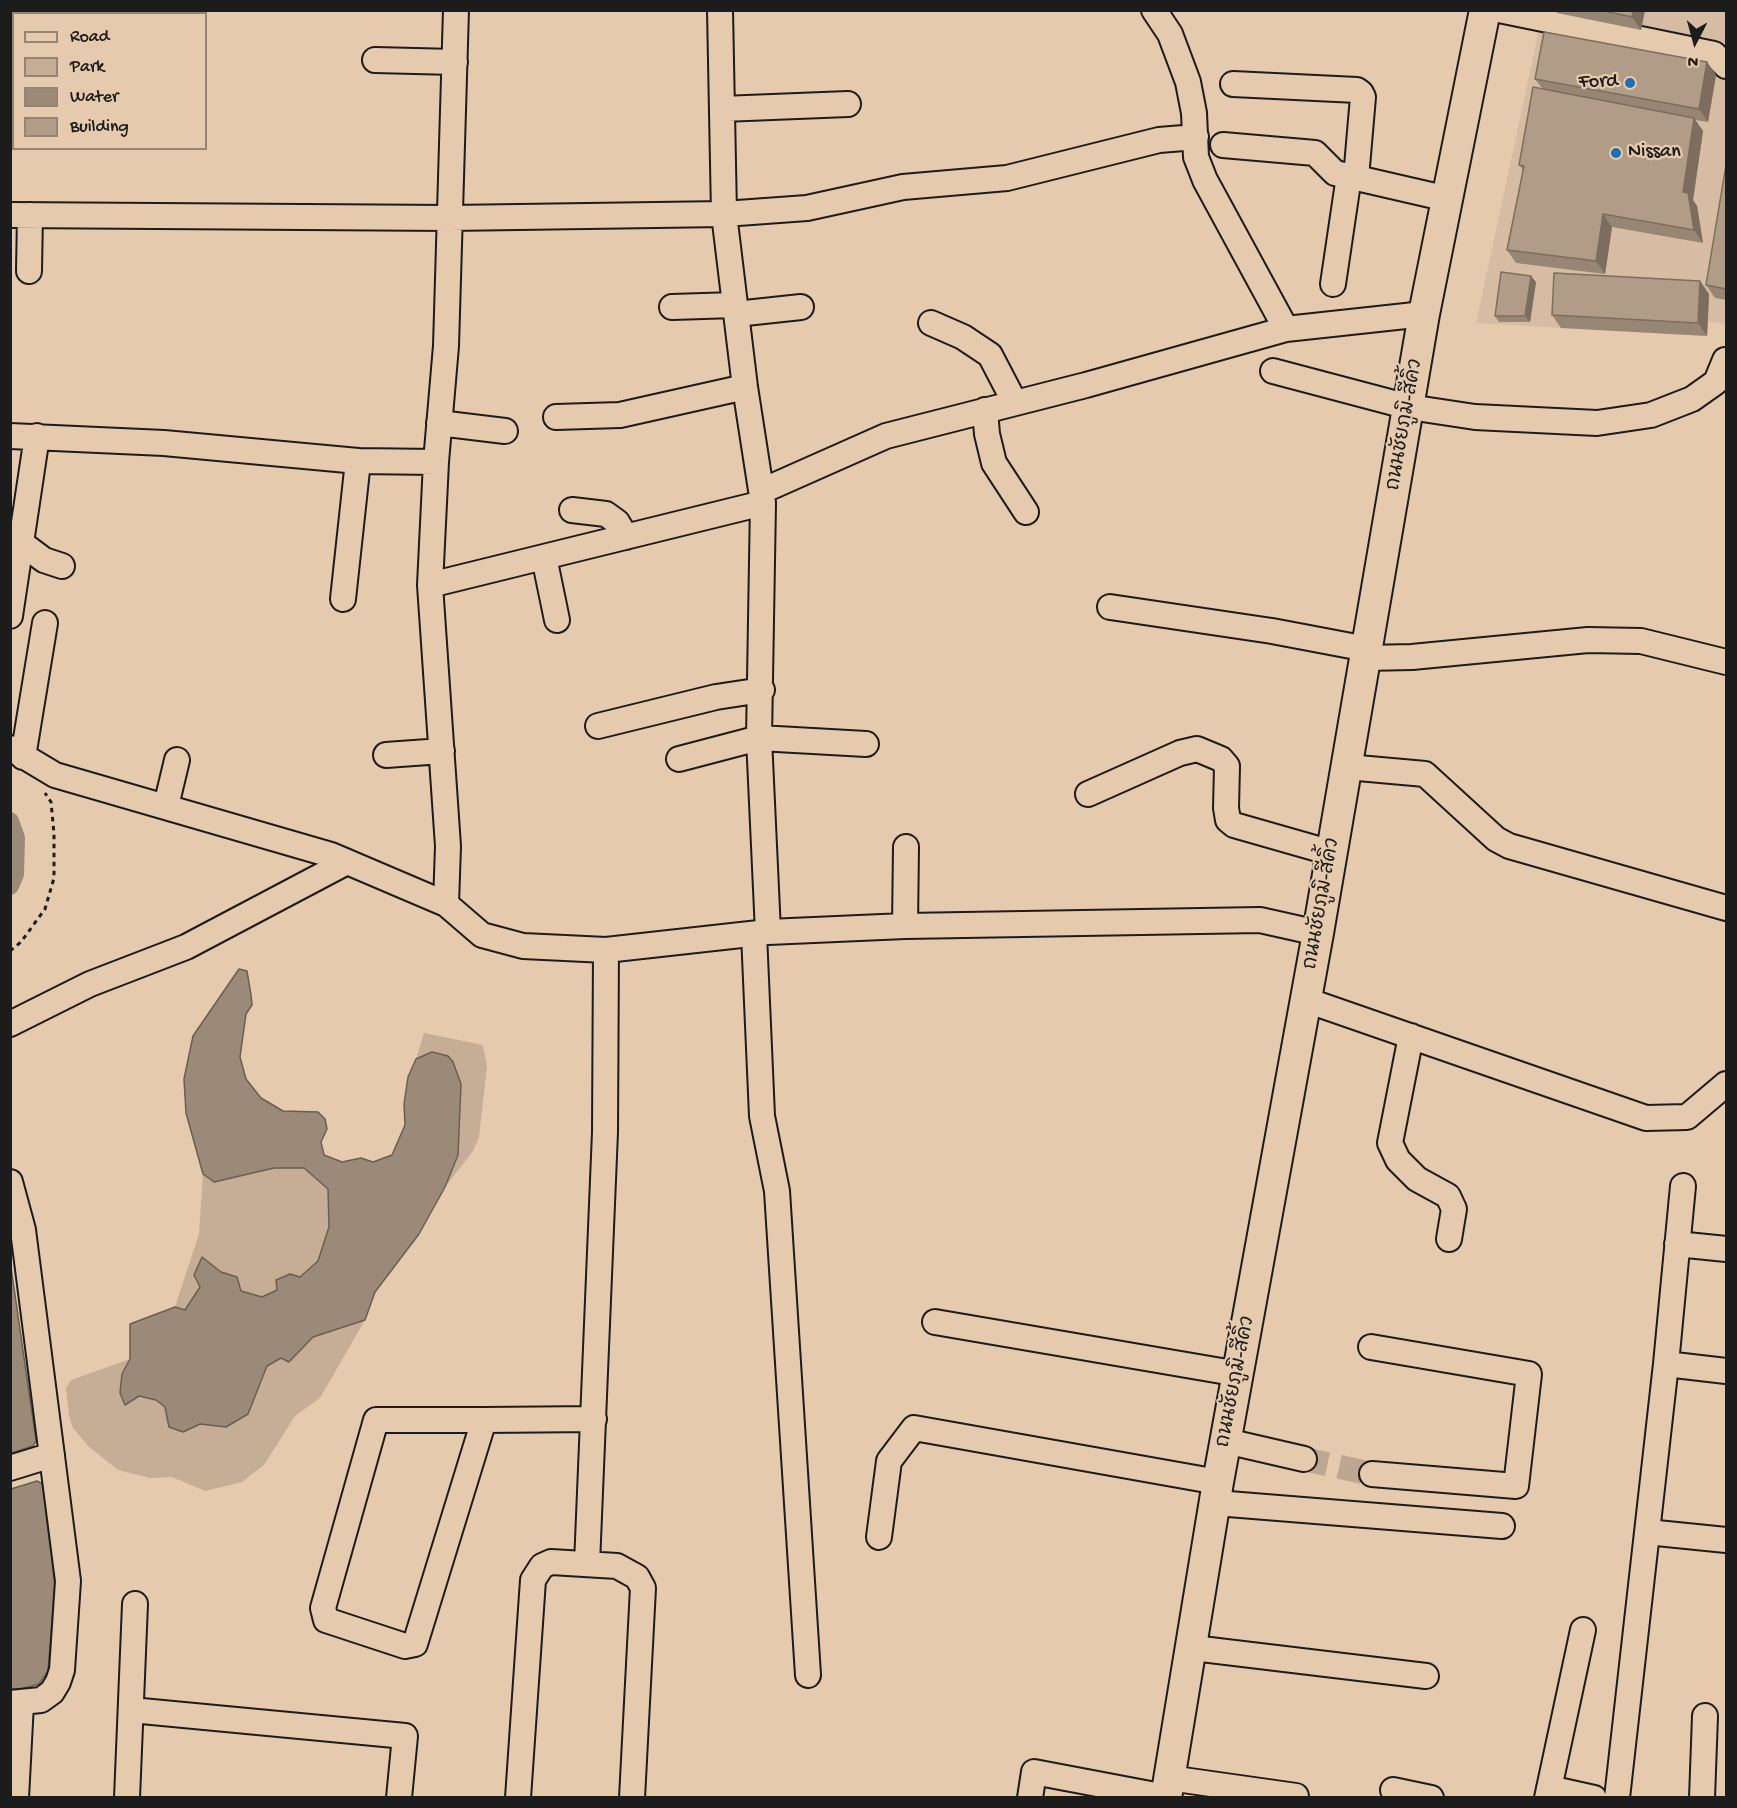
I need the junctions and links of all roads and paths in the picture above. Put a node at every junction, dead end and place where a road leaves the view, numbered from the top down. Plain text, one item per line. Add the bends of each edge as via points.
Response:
1 (456, 10) edge
2 (720, 10) edge
3 (1155, 10) edge
4 (1485, 10) edge
5 (1499, 10) edge
6 (375, 60) dead end
7 (455, 62) junction
8 (1726, 66) edge
9 (1233, 84) dead end
10 (848, 104) dead end
11 (722, 109) junction
12 (1196, 137) junction
13 (1223, 145) dead end
14 (1353, 177) junction
15 (1448, 199) junction
16 (724, 214) junction
17 (20, 215) edge
18 (450, 218) junction
19 (29, 271) dead end
20 (1333, 284) dead end
21 (672, 307) dead end
22 (801, 307) dead end
23 (735, 310) junction
24 (1424, 314) junction
25 (931, 323) dead end
26 (1286, 329) junction
27 (1725, 360) dead end
28 (1273, 371) dead end
29 (745, 387) junction
30 (1015, 403) junction
31 (1409, 406) junction
32 (986, 410) junction
33 (556, 417) dead end
34 (439, 423) junction
35 (505, 430) dead end
36 (10, 436) edge
37 (37, 436) junction
38 (358, 461) junction
39 (436, 462) junction
40 (762, 497) junction
41 (572, 510) dead end
42 (1026, 512) dead end
43 (18, 537) edge
44 (626, 537) junction
45 (544, 557) junction
46 (62, 566) dead end
47 (430, 585) junction
48 (343, 599) dead end
49 (1110, 607) dead end
50 (10, 616) edge
51 (557, 620) dead end
52 (45, 623) dead end
53 (1366, 653) junction
54 (1726, 662) edge
55 (762, 690) junction
56 (598, 726) dead end
57 (759, 738) junction
58 (866, 744) dead end
59 (442, 751) junction
60 (17, 752) edge
61 (386, 755) dead end
62 (679, 759) dead end
63 (177, 760) dead end
64 (1347, 767) junction
65 (40, 786) dead end
66 (1088, 794) dead end
67 (166, 806) junction
68 (906, 847) dead end
69 (1332, 853) junction
70 (347, 862) junction
71 (446, 904) junction
72 (1726, 908) edge
73 (905, 926) junction
74 (761, 933) junction
75 (1318, 933) junction
76 (606, 950) junction
77 (10, 951) edge
78 (1306, 1000) junction
79 (10, 1024) edge
80 (1411, 1036) junction
81 (1726, 1084) edge
82 (10, 1182) edge
83 (1683, 1186) dead end
84 (16, 1233) edge
85 (1449, 1239) dead end
86 (1677, 1244) junction
87 (1726, 1249) edge
88 (935, 1322) dead end
89 (1371, 1347) dead end
90 (1666, 1364) junction
91 (1726, 1371) edge
92 (1239, 1374) junction
93 (484, 1419) junction
94 (594, 1419) junction
95 (1226, 1442) junction
96 (52, 1455) junction
97 (1304, 1459) tunnel mouth
98 (10, 1468) edge
99 (1372, 1474) tunnel mouth
100 (1217, 1492) junction
101 (1502, 1526) dead end
102 (1647, 1532) junction
103 (879, 1537) dead end
104 (1726, 1540) edge
105 (587, 1564) junction
106 (135, 1604) dead end
107 (1583, 1630) dead end
108 (1193, 1648) junction
109 (808, 1675) dead end
110 (1426, 1676) dead end
111 (16, 1703) edge
112 (131, 1710) junction
113 (1705, 1716) dead end
114 (15, 1790) edge
115 (1393, 1790) dead end
116 (1167, 1791) edge
117 (1548, 1793) edge
118 (1296, 1796) dead end
119 (127, 1797) edge
120 (399, 1797) edge
121 (518, 1797) edge
122 (632, 1797) edge
123 (1030, 1797) edge
124 (1431, 1797) edge
125 (1594, 1797) edge
126 (1617, 1797) edge
127 (1702, 1797) edge

1 - 7 street
2 - 11 street
3 - 12 street via 1170,34 1188,82
4 - 15 main road, ถนนชัยภูมิ-สีคิ้ว
5 - 8 street via 1714,54
6 - 7 street
7 - 18 street
9 - 14 street via 1361,93
10 - 11 street
11 - 16 street
12 - 16 street via 1159,140 1006,178 903,187 807,208
12 - 26 street via 1196,157 1205,180
13 - 14 street via 1315,153 1335,173
14 - 15 street
14 - 20 street
15 - 24 main road, ถนนชัยภูมิ-สีคิ้ว
16 - 18 street
16 - 23 street
17 - 18 street
17 - 19 street
18 - 34 street
21 - 23 street
22 - 23 street
23 - 29 street
24 - 26 street
24 - 31 main road, ถนนชัยภูมิ-สีคิ้ว
25 - 30 street via 990,355
26 - 30 street
27 - 31 street via 1716,382 1692,399 1651,415 1597,423 1475,417
28 - 31 street
29 - 33 street via 620,415
29 - 40 street
30 - 32 street
31 - 53 main road, ถนนชัยภูมิ-สีคิ้ว
32 - 40 street via 886,436
32 - 42 street via 994,464
34 - 35 street
34 - 39 street
36 - 37 street
37 - 38 street
37 - 43 street
38 - 39 street
38 - 48 street
39 - 47 street
40 - 44 street
40 - 55 street
41 - 44 street via 606,514
43 - 46 street via 44,560
43 - 50 street
44 - 45 street
45 - 47 street
45 - 51 street
47 - 59 street
49 - 53 street via 1272,631
52 - 60 street
53 - 54 street via 1412,657 1588,640 1641,641
53 - 64 main road, ถนนชัยภูมิ-สีคิ้ว
55 - 56 street via 716,697
55 - 57 street
57 - 58 street
57 - 62 street
57 - 74 street
59 - 61 street
59 - 71 street via 448,846
60 - 67 street via 55,775
63 - 67 street
64 - 69 main road, ถนนชัยภูมิ-สีคิ้ว
64 - 72 street via 1425,774 1509,846
65 - 77 path via 51,802 54,878 45,909
66 - 69 street via 1197,749 1221,759 1227,766 1226,808 1228,820 1234,825
67 - 70 street
68 - 73 street
69 - 75 main road, ถนนชัยภูมิ-สีคิ้ว
70 - 71 street
70 - 79 street via 186,947 90,984
71 - 76 street via 482,935 524,946
73 - 74 street
73 - 75 street via 1260,920
74 - 76 street
74 - 109 street via 762,1116 777,1191
75 - 78 main road, ถนนชัยภูมิ-สีคิ้ว
76 - 94 street via 605,1132
78 - 80 street
78 - 92 main road, ถนนชัยภูมิ-สีคิ้ว
80 - 81 street via 1646,1118 1686,1117
80 - 85 street via 1390,1143 1398,1160 1417,1179 1448,1196 1454,1209
82 - 84 street
83 - 86 street
84 - 96 street
86 - 87 street
86 - 90 street
88 - 92 street
89 - 99 street via 1529,1374 1516,1486
90 - 91 street
90 - 102 street
92 - 95 main road, ถนนชัยภูมิ-สีคิ้ว
93 - 93 street via 376,1420 323,1615 330,1622 405,1646 415,1644
93 - 94 street
94 - 105 street
95 - 97 street
95 - 100 main road, ถนนชัยภูมิ-สีคิ้ว
96 - 98 street
96 - 111 street via 68,1581 62,1670 52,1692 41,1700
100 - 101 street
100 - 103 street via 914,1428 889,1461
100 - 108 main road, ถนนชัยภูมิ-สีคิ้ว
102 - 104 street
102 - 126 street
105 - 121 street via 551,1562 542,1566 533,1580
105 - 122 street via 630,1570 643,1588
106 - 112 street
107 - 117 street
108 - 110 street
108 - 116 main road, ถนนชัยภูมิ-สีคิ้ว
111 - 114 street
112 - 119 street
112 - 120 street via 405,1736
113 - 127 street
115 - 124 street
116 - 118 street
116 - 123 street via 1034,1772
117 - 125 street

